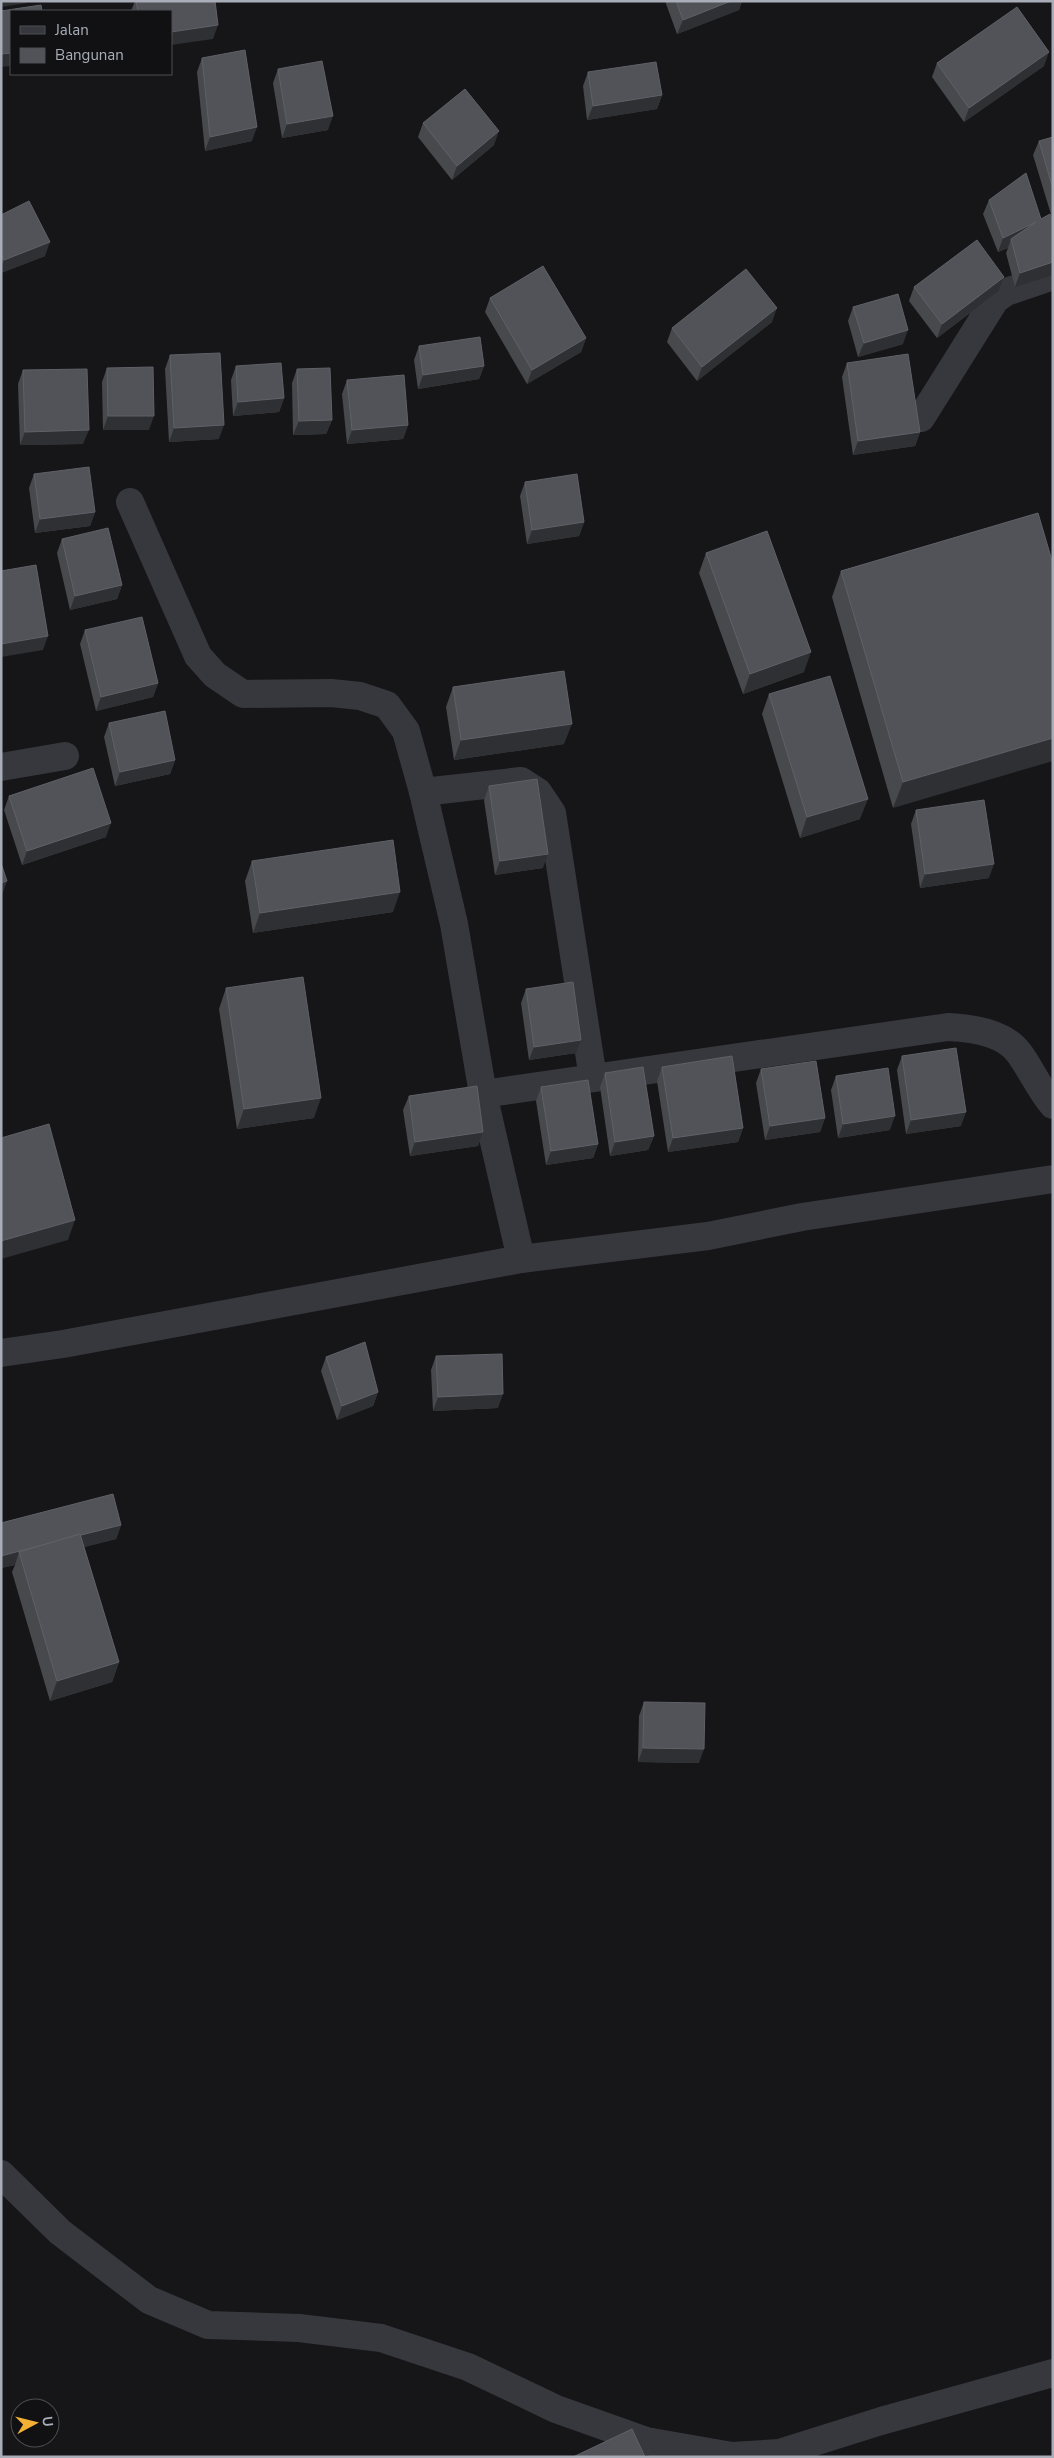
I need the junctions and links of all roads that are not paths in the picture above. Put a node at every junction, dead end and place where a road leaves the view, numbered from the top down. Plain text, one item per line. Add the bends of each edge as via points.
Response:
1 (1053, 276) edge
2 (921, 418) dead end
3 (130, 502) dead end
4 (65, 756) dead end
5 (1, 767) edge
6 (423, 792) junction
7 (593, 1078) junction
8 (483, 1094) junction
9 (1053, 1105) edge
10 (1053, 1180) edge
11 (521, 1259) junction
12 (1, 1353) edge
13 (1, 2174) edge
14 (1053, 2373) edge

1 - 2 street via 1006,292 995,300
3 - 6 street via 198,656 215,675 243,694 331,693 360,696 387,705 406,731
4 - 5 street
6 - 7 street via 521,781 538,792 552,813
6 - 8 street via 454,924
7 - 8 street
7 - 9 street via 948,1027 970,1028 1000,1038 1018,1051
8 - 11 street
10 - 11 street via 802,1217 708,1236
11 - 12 street
13 - 14 street via 60,2232 150,2300 208,2325 298,2328 381,2338 468,2367 556,2409 646,2441 732,2456 779,2453

